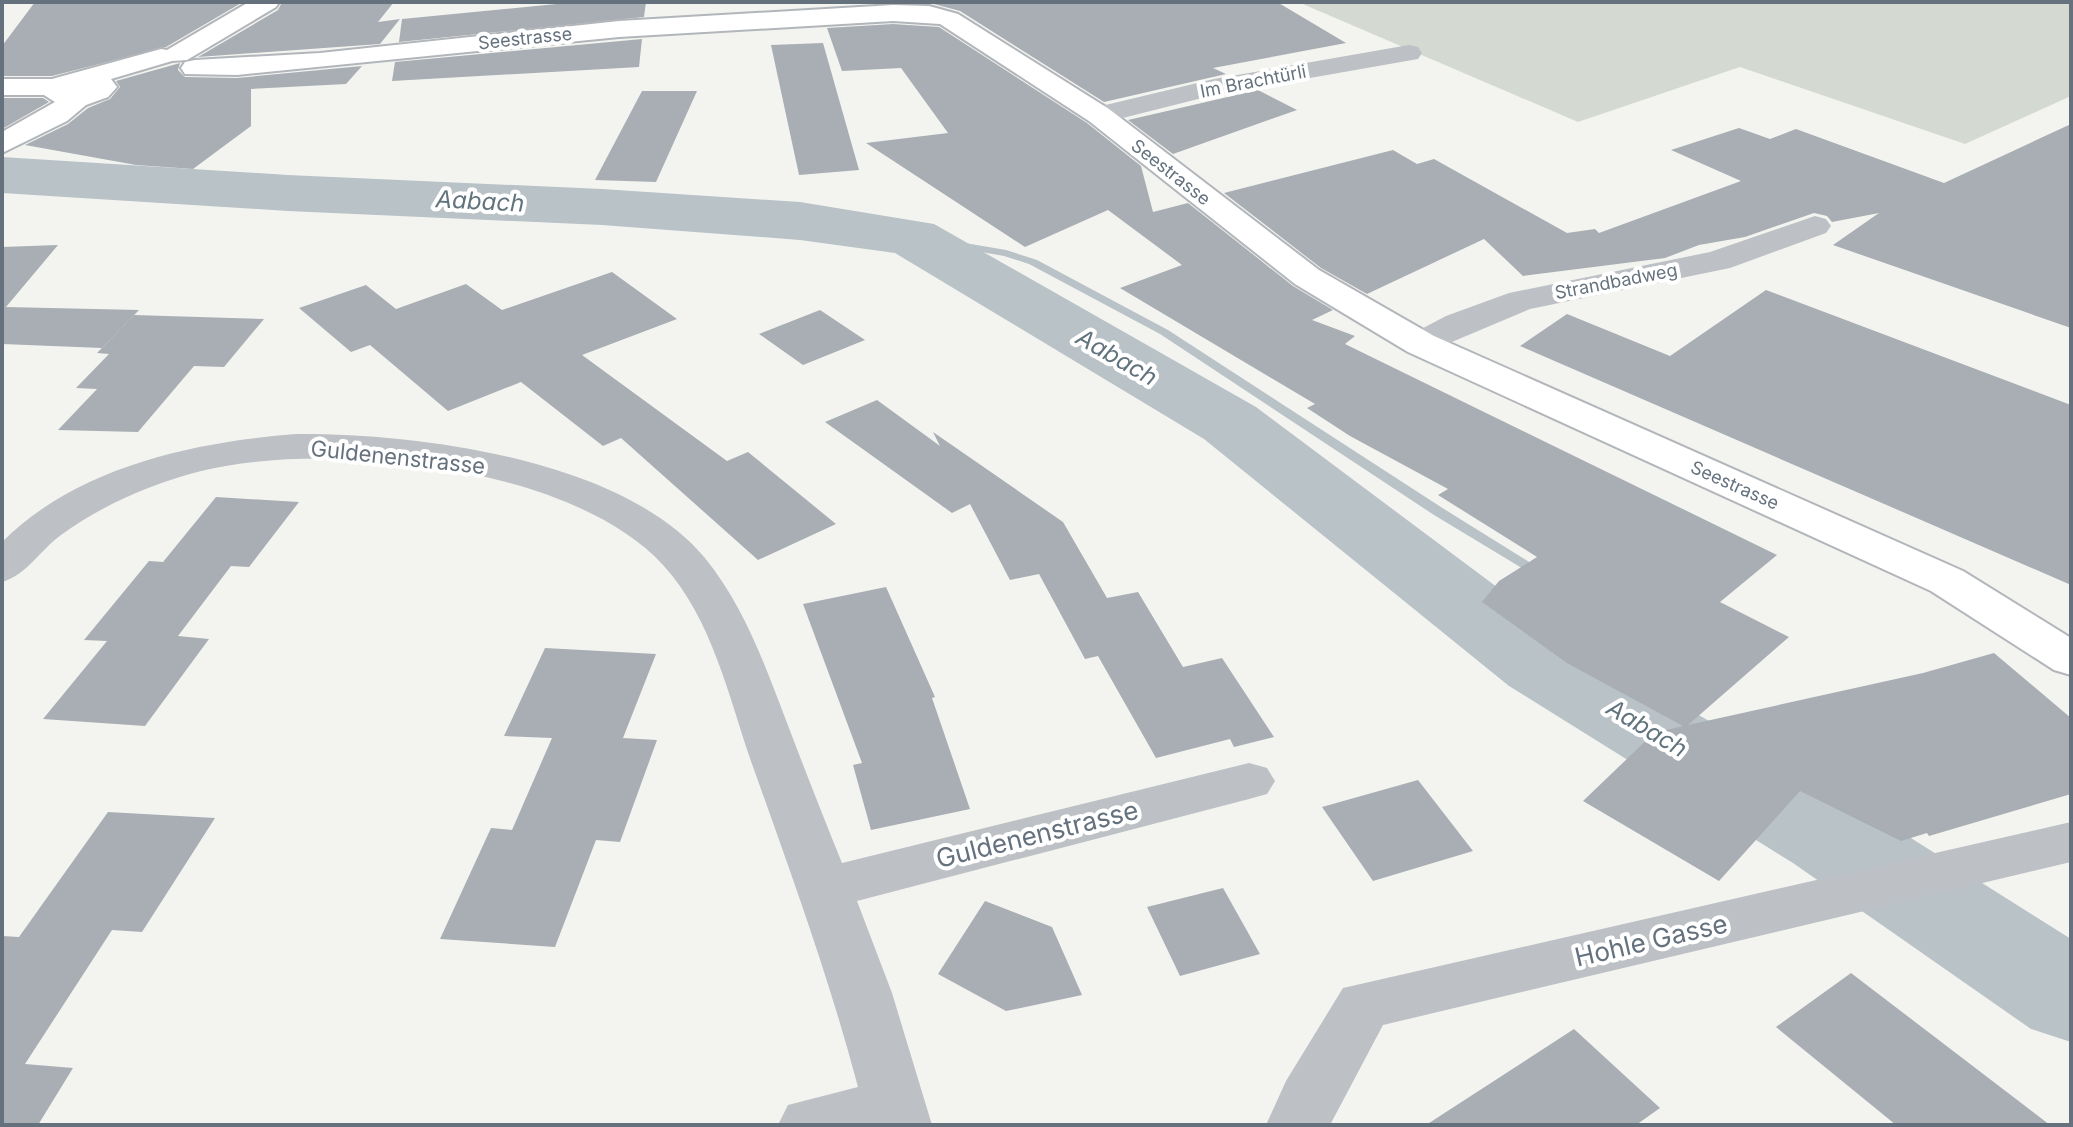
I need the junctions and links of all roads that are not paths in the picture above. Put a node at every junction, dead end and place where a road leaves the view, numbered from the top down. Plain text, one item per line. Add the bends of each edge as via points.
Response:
1 (267, 2) edge
2 (930, 8) edge
3 (1409, 53) dead end
4 (178, 63) junction
5 (2, 87) edge
6 (78, 89) junction
7 (1099, 115) junction
8 (2, 144) edge
9 (1815, 226) dead end
10 (1421, 344) junction
11 (2, 568) edge
12 (2071, 659) edge
13 (1249, 781) dead end
14 (2071, 842) edge
15 (826, 888) junction
16 (897, 1116) edge
17 (810, 1125) edge
18 (1298, 1125) edge

1 - 4 street via 213,31
2 - 4 street, Seestrasse via 617,29 288,64
2 - 7 street, Seestrasse
3 - 7 street, Im Brachtürli via 1214,87
4 - 6 street, Seestrasse
5 - 6 street, Seestrasse
6 - 8 street via 57,115
7 - 10 street, Seestrasse via 1307,277
9 - 10 street, Strandbadweg via 1718,261 1521,300
10 - 12 street, Seestrasse via 1947,581
11 - 15 street, Guldenenstrasse via 49,524 89,499 170,468 253,450 334,447 441,457 577,491 656,535 709,592
13 - 15 street, Guldenenstrasse
14 - 18 street, Hohle Gasse via 1364,1005
15 - 16 street, Guldenenstrasse via 863,993
16 - 17 street

